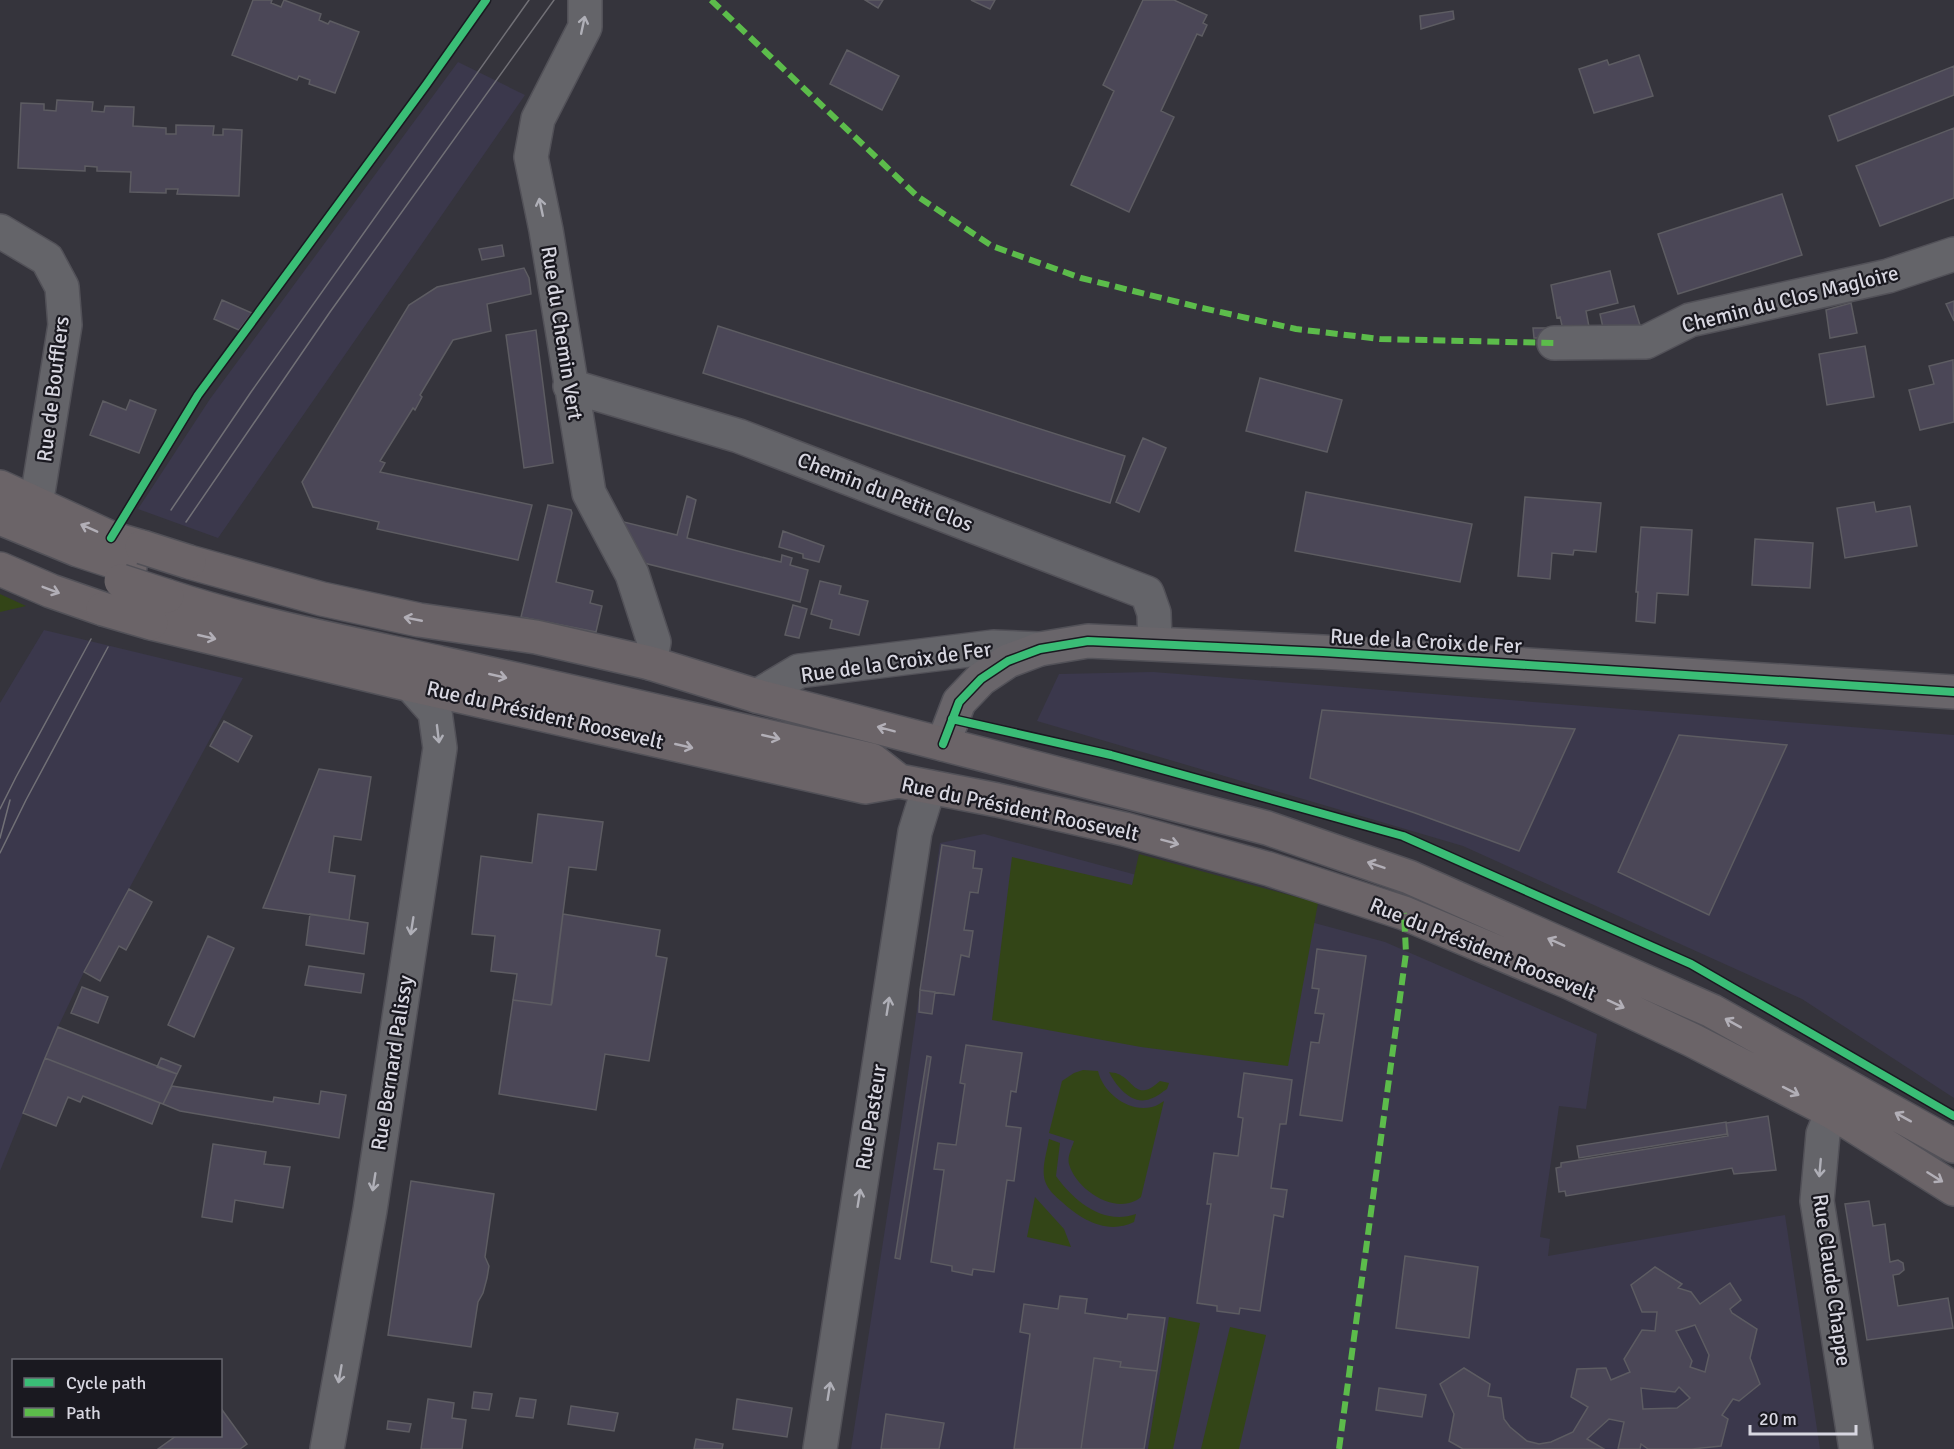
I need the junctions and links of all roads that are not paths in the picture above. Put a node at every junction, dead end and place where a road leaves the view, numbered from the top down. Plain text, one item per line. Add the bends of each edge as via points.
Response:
1 (585, 0) edge
2 (0, 231) edge
3 (1954, 254) edge
4 (1554, 343) dead end
5 (570, 386) junction
6 (0, 487) edge
7 (36, 505) junction
8 (0, 518) edge
9 (0, 537) edge
10 (135, 553) junction
11 (0, 569) edge
12 (177, 580) junction
13 (1155, 643) junction
14 (1040, 649) junction
15 (650, 663) junction
16 (411, 685) junction
17 (1954, 692) edge
18 (756, 696) junction
19 (943, 744) junction
20 (914, 784) junction
21 (1832, 1112) junction
22 (1954, 1146) edge
23 (1954, 1189) edge
24 (327, 1449) edge
25 (820, 1449) edge
26 (1856, 1449) edge

5 -> 1 street, Rue du Chemin Vert via 531,158 538,119 585,27
2 - 7 street, Rue de Boufflers via 47,259 62,287 65,325
3 - 4 street, Chemin du Clos Magloire via 1888,276 1690,320 1646,342
5 - 13 street, Chemin du Petit Clos via 739,436 1147,593 1154,613
5 - 15 street, Rue du Chemin Vert via 589,493 632,574 654,642
6 - 7 main road
10 -> 7 main road via 111,538
8 - 10 main road via 78,550
9 - 12 main road, bridge via 74,566
10 - 12 main road
11 -> 16 main road, Rue du Président Roosevelt, bridge via 51,591 151,623
15 -> 12 main road, Rue du Président Roosevelt via 333,601
12 - 18 main road via 352,632 507,651
12 -> 20 main road via 212,611 872,760
13 - 14 street, Rue de la Croix de Fer via 1089,641
13 - 17 street, Rue de la Croix de Fer
14 - 18 street, Rue de la Croix de Fer via 993,648 798,671
14 - 19 street, Rue de la Croix de Fer via 981,679 959,702
15 - 18 main road, Rue du Président Roosevelt
16 -> 20 main road, Rue du Président Roosevelt via 865,787
16 -> 24 street, Rue Bernard Palissy via 435,712 440,748 370,1210
19 -> 18 main road, Rue du Président Roosevelt
19 - 20 main road
22 -> 19 main road, Rue du Président Roosevelt via 1712,1011 1409,877 1267,828
20 -> 21 main road, Rue du Président Roosevelt via 1124,829 1269,869 1404,913 1571,983
25 -> 20 street, Rue Pasteur via 915,832
21 -> 23 main road, Rue du Président Roosevelt
21 -> 26 street, Rue Claude Chappe via 1823,1134 1817,1201

